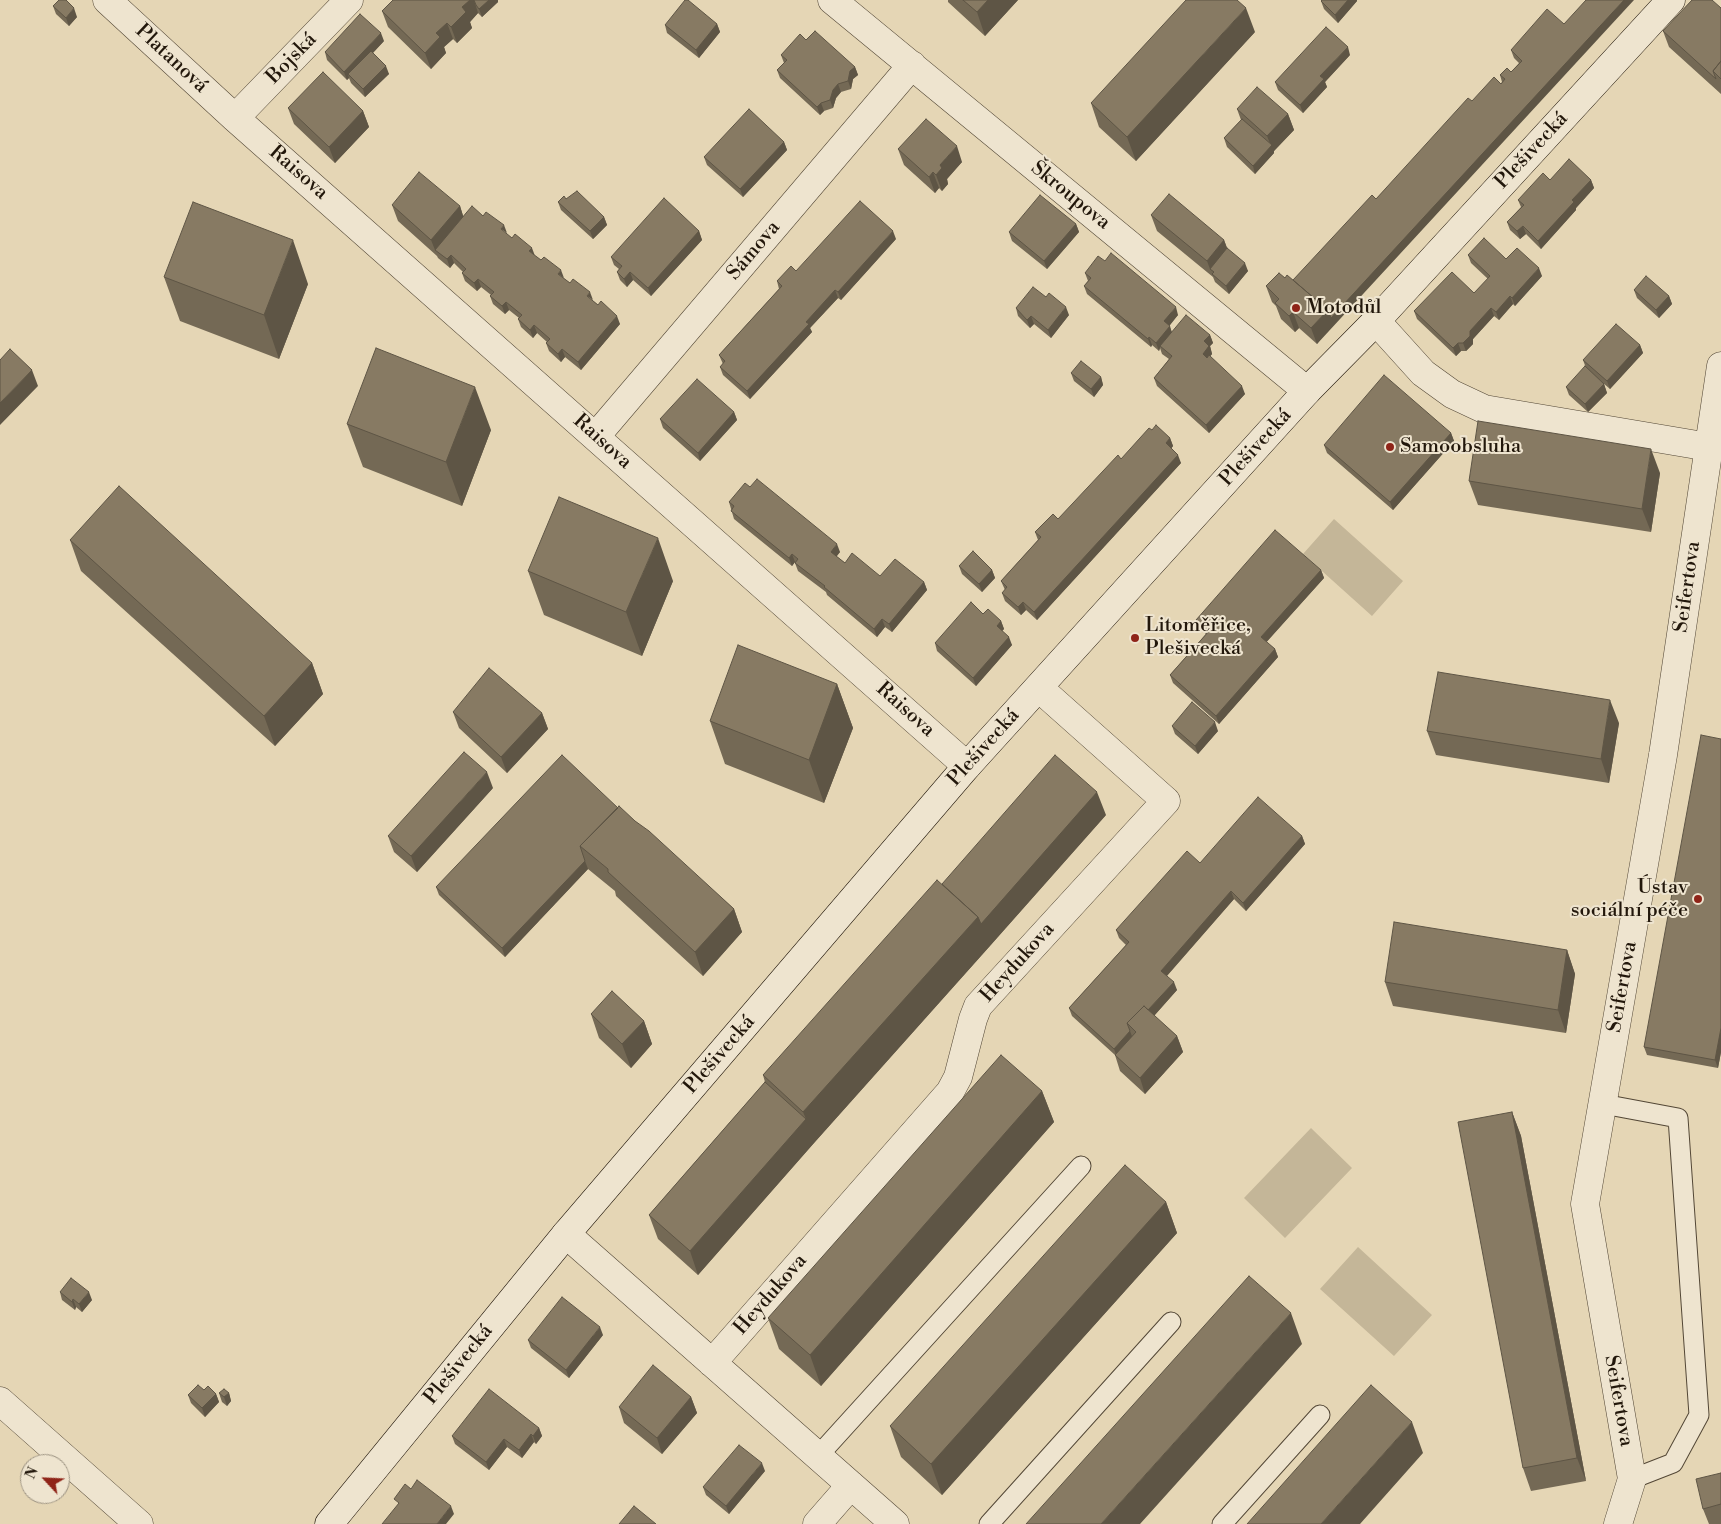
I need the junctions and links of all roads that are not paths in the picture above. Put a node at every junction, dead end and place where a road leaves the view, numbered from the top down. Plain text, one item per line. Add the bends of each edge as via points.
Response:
1 (107, 0) edge
2 (349, 0) edge
3 (832, 0) edge
4 (1671, 0) edge
5 (912, 65) junction
6 (235, 118) junction
7 (1376, 320) junction
8 (1721, 366) edge
9 (1307, 391) junction
10 (596, 436) junction
11 (1715, 448) edge
12 (1039, 688) junction
13 (967, 766) junction
14 (1603, 1104) junction
15 (1081, 1166) dead end
16 (566, 1234) junction
17 (1171, 1322) dead end
18 (712, 1363) junction
19 (0, 1401) edge
20 (1320, 1415) dead end
21 (818, 1456) junction
22 (1632, 1479) junction
23 (851, 1485) junction
24 (139, 1524) edge
25 (329, 1524) edge
26 (817, 1524) edge
27 (895, 1524) edge
28 (989, 1524) edge
29 (1222, 1524) edge
30 (1618, 1524) edge

1 - 6 street, Platanová
2 - 6 street, Bojská
3 - 5 street, Škroupova
4 - 7 street, Plešivecká
5 - 9 street, Škroupova
5 - 10 street, Sámova
6 - 10 street, Raisova
7 - 9 street, Plešivecká
7 - 11 street via 1423,372 1452,394 1484,409
8 - 11 street, Seifertova
9 - 12 street, Plešivecká
10 - 13 street, Raisova
11 - 14 street, Seifertova
12 - 13 street, Plešivecká
12 - 18 street, Heydukova via 1166,801 978,1006 958,1077 950,1092
13 - 16 street, Plešivecká
14 - 22 street, Seifertova via 1585,1204
14 - 22 lane via 1678,1118 1699,1415 1672,1463
15 - 21 lane
16 - 18 street
16 - 25 street, Plešivecká
17 - 28 lane
18 - 21 street
19 - 24 street
20 - 29 lane
21 - 23 street
22 - 30 street, Seifertova
23 - 26 street
23 - 27 street

